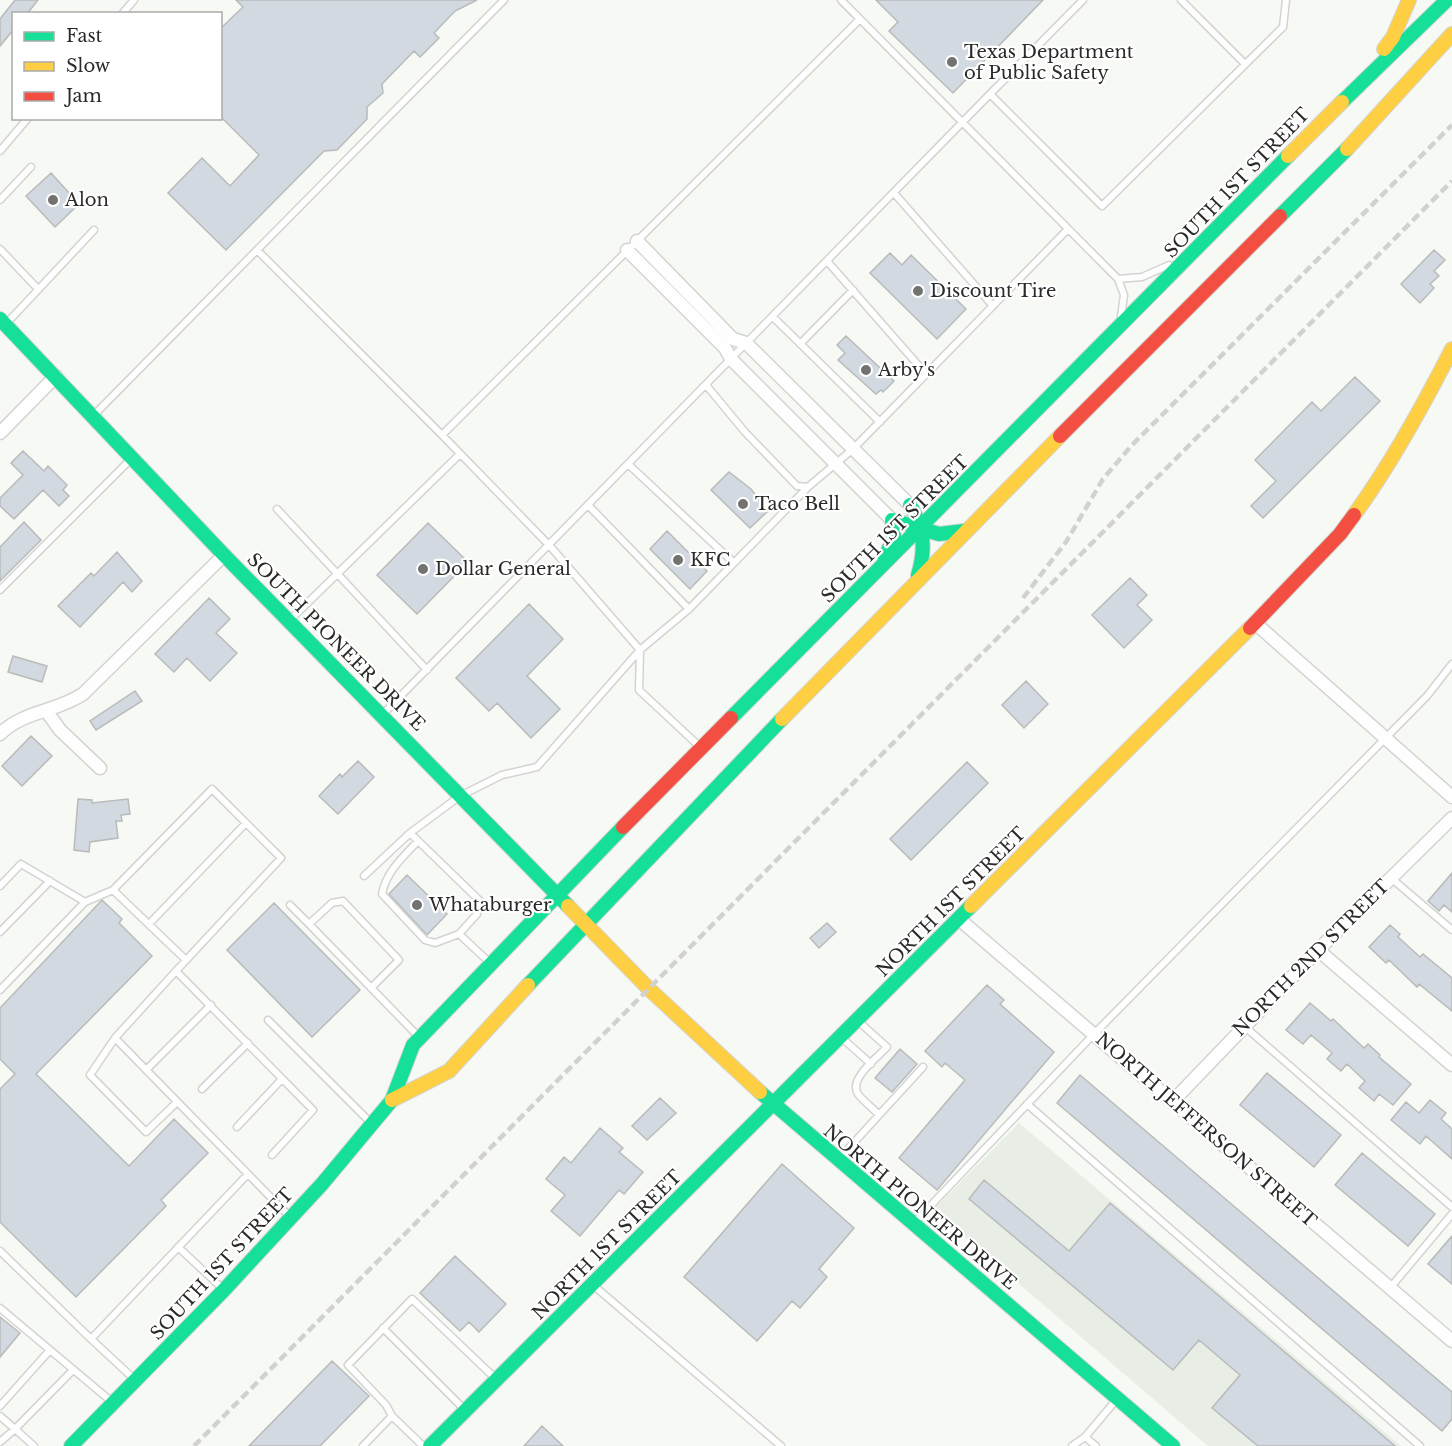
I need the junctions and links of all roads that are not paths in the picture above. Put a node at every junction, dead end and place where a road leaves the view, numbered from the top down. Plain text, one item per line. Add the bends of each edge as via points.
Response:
1 (134, 0) edge
2 (504, 0) edge
3 (841, 0) edge
4 (1083, 0) edge
5 (1181, 0) edge
6 (1287, 0) edge
7 (1409, 0) edge
8 (1447, 0) edge
9 (124, 12) edge
10 (860, 19) junction
11 (1452, 34) edge
12 (1452, 49) edge
13 (1245, 64) junction
14 (990, 94) junction
15 (1342, 102) junction
16 (26, 120) edge
17 (962, 123) junction
18 (1347, 149) junction
19 (0, 151) edge
20 (31, 168) dead end
21 (894, 193) junction
22 (0, 200) edge
23 (1068, 229) junction
24 (94, 230) dead end
25 (637, 241) junction
26 (1203, 243) junction
27 (0, 249) edge
28 (257, 250) junction
29 (627, 250) junction
30 (827, 261) junction
31 (1118, 279) junction
32 (38, 289) junction
33 (853, 290) junction
34 (993, 306) junction
35 (773, 316) junction
36 (3, 322) edge
37 (1116, 332) junction
38 (747, 343) junction
39 (800, 344) junction
40 (1452, 349) edge
41 (731, 359) junction
42 (926, 374) junction
43 (56, 376) junction
44 (706, 385) junction
45 (93, 416) junction
46 (880, 422) junction
47 (0, 433) edge
48 (442, 435) junction
49 (854, 449) junction
50 (460, 454) junction
51 (132, 457) junction
52 (628, 464) junction
53 (836, 465) junction
54 (970, 479) junction
55 (808, 487) junction
56 (588, 505) junction
57 (910, 505) junction
58 (277, 509) dead end
59 (892, 520) junction
60 (922, 529) junction
61 (964, 531) junction
62 (549, 545) junction
63 (224, 555) junction
64 (733, 562) junction
65 (878, 571) junction
66 (338, 574) junction
67 (916, 580) junction
68 (0, 590) edge
69 (689, 609) junction
70 (290, 620) junction
71 (1255, 623) junction
72 (640, 650) junction
73 (1452, 664) edge
74 (427, 670) junction
75 (47, 712) junction
76 (383, 714) junction
77 (0, 734) edge
78 (1385, 738) junction
79 (702, 748) junction
80 (100, 768) dead end
81 (460, 795) junction
82 (1452, 797) edge
83 (1452, 818) edge
84 (246, 823) junction
85 (410, 833) junction
86 (418, 841) junction
87 (364, 876) dead end
88 (1391, 878) junction
89 (50, 881) junction
90 (0, 886) edge
91 (113, 890) junction
92 (555, 895) junction
93 (85, 902) junction
94 (290, 905) dead end
95 (959, 919) junction
96 (149, 924) junction
97 (309, 924) junction
98 (584, 924) junction
99 (1452, 930) edge
100 (0, 932) edge
101 (459, 934) junction
102 (1318, 950) junction
103 (186, 960) junction
104 (490, 963) junction
105 (176, 971) junction
106 (371, 988) junction
107 (649, 989) joint
108 (0, 990) edge
109 (211, 1005) junction
110 (268, 1020) dead end
111 (857, 1021) junction
112 (1243, 1026) junction
113 (1094, 1034) junction
114 (841, 1037) junction
115 (115, 1038) junction
116 (419, 1038) junction
117 (248, 1043) junction
118 (871, 1064) junction
119 (1452, 1065) edge
120 (923, 1067) dead end
121 (146, 1070) junction
122 (282, 1079) junction
123 (202, 1089) dead end
124 (392, 1100) junction
125 (1173, 1101) junction
126 (177, 1102) junction
127 (1027, 1104) junction
128 (774, 1105) junction
129 (879, 1114) junction
130 (372, 1124) junction
131 (237, 1127) dead end
132 (272, 1155) dead end
133 (838, 1160) junction
134 (248, 1174) junction
135 (1452, 1207) edge
136 (1452, 1214) edge
137 (290, 1218) junction
138 (913, 1224) junction
139 (178, 1247) junction
140 (0, 1251) edge
141 (592, 1285) junction
142 (1390, 1288) junction
143 (224, 1290) junction
144 (0, 1308) edge
145 (383, 1328) junction
146 (91, 1339) junction
147 (1452, 1341) edge
148 (50, 1350) junction
149 (73, 1370) junction
150 (135, 1380) junction
151 (496, 1380) junction
152 (1117, 1398) junction
153 (113, 1403) junction
154 (0, 1406) edge
155 (466, 1410) junction
156 (0, 1416) edge
157 (392, 1416) junction
158 (15, 1429) junction
159 (1085, 1437) junction
160 (0, 1442) edge
161 (34, 1446) edge
162 (71, 1446) edge
163 (363, 1446) edge
164 (423, 1446) edge
165 (430, 1446) edge
166 (781, 1446) edge
167 (1072, 1446) edge
168 (1096, 1446) edge
169 (1173, 1446) edge
170 (1420, 1446) edge

1 - 9 lane
2 - 28 lane
3 - 10 lane
4 - 14 lane
5 - 13 lane
6 - 13 lane via 1282,27
7 - 15 main road via 1393,37
8 - 15 main road, SOUTH 1ST STREET
10 - 17 lane
10 - 25 lane
11 - 18 main road
12 - 18 main road, SOUTH 1ST STREET
13 - 14 lane via 1102,206
14 - 17 lane
15 - 26 main road, SOUTH 1ST STREET
16 - 19 lane
17 - 21 lane
17 - 23 lane
18 - 61 main road, SOUTH 1ST STREET
20 - 22 lane
21 - 30 lane
21 - 34 lane
23 - 31 lane
23 - 34 lane
24 - 32 lane
25 - 29 lane
25 - 38 street via 734,339
26 - 31 lane via 1142,278
26 - 37 main road, SOUTH 1ST STREET
27 - 32 lane
28 - 45 lane
28 - 48 lane
29 - 41 street via 725,348
29 - 48 lane
30 - 33 lane
30 - 35 lane
31 - 37 lane via 1124,295
32 - 36 lane
33 - 39 lane
33 - 42 lane
34 - 42 lane
35 - 38 lane
35 - 39 lane
36 - 43 main road, SOUTH PIONEER DRIVE
37 - 54 main road, SOUTH 1ST STREET
38 - 41 lane
38 - 49 street
39 - 46 lane
40 - 71 main road, NORTH 1ST STREET via 1374,488 1340,534
41 - 44 lane
41 - 53 street
42 - 46 lane
43 - 45 main road, SOUTH PIONEER DRIVE
43 - 47 street
44 - 52 lane
44 - 55 lane via 797,486
45 - 51 main road, SOUTH PIONEER DRIVE
46 - 49 lane
48 - 50 lane
49 - 53 lane
49 - 57 street
50 - 62 lane
50 - 66 lane
51 - 63 main road, SOUTH PIONEER DRIVE
51 - 68 lane
52 - 56 lane
52 - 64 lane
53 - 55 lane
53 - 59 street
54 - 57 main road via 923,505
54 - 60 main road, SOUTH 1ST STREET
55 - 64 lane
56 - 62 lane
56 - 69 lane
57 - 60 main road
58 - 66 lane
59 - 60 main road
59 - 65 main road via 894,536
60 - 61 main road via 939,534
60 - 65 main road, SOUTH 1ST STREET
60 - 67 main road via 926,543
61 - 67 main road, SOUTH 1ST STREET
62 - 72 lane
62 - 74 lane
63 - 70 main road, SOUTH PIONEER DRIVE
63 - 75 street via 83,694
64 - 69 lane
65 - 79 main road, SOUTH 1ST STREET
66 - 70 lane
66 - 74 lane
67 - 98 main road, SOUTH 1ST STREET
69 - 72 lane
70 - 76 main road, SOUTH PIONEER DRIVE
71 - 78 street
71 - 95 main road, NORTH 1ST STREET
72 - 79 lane via 639,690
72 - 81 lane via 537,766 502,775
73 - 78 lane
74 - 76 lane
75 - 77 street via 25,716
75 - 80 street
76 - 81 main road, SOUTH PIONEER DRIVE
78 - 82 street
78 - 113 lane
79 - 92 main road, SOUTH 1ST STREET
81 - 85 lane
81 - 92 main road, SOUTH PIONEER DRIVE
83 - 88 street, NORTH 2ND STREET
84 - 91 lane via 213,789
84 - 96 lane
84 - 103 lane via 281,858
85 - 86 lane
85 - 87 lane
86 - 101 lane via 479,900 477,914
86 - 101 lane via 391,871 382,894 425,940 435,943
88 - 99 lane
88 - 102 street, NORTH 2ND STREET
89 - 90 lane via 21,864
89 - 93 lane
89 - 100 lane
91 - 93 lane
91 - 96 lane
92 - 98 main road, SOUTH PIONEER DRIVE
92 - 104 main road, SOUTH 1ST STREET
93 - 108 lane
94 - 97 lane
95 - 111 main road, NORTH 1ST STREET
95 - 113 street, NORTH JEFFERSON STREET
96 - 103 lane
97 - 106 lane
97 - 106 lane via 332,903 343,901 399,960
98 - 107 main road, SOUTH PIONEER DRIVE
98 - 124 main road, SOUTH 1ST STREET via 449,1071
101 - 104 lane
102 - 112 street, NORTH 2ND STREET
102 - 119 street
103 - 105 lane
104 - 116 main road, SOUTH 1ST STREET
105 - 109 lane
105 - 115 lane
106 - 116 lane
107 - 128 main road, NORTH PIONEER DRIVE
109 - 117 lane
109 - 121 lane
110 - 130 lane
111 - 114 main road, NORTH 1ST STREET
111 - 118 lane via 887,1047
112 - 125 street, NORTH 2ND STREET
112 - 135 lane
113 - 125 street, NORTH JEFFERSON STREET
113 - 127 lane
114 - 118 lane
114 - 128 main road, NORTH 1ST STREET
115 - 121 lane
115 - 126 lane via 90,1075 146,1132
116 - 124 main road, SOUTH 1ST STREET
117 - 122 lane
117 - 123 lane
118 - 129 lane via 859,1077 857,1093
120 - 129 lane
121 - 126 lane
122 - 131 lane
122 - 132 lane via 313,1110
124 - 130 main road, SOUTH 1ST STREET
125 - 142 street, NORTH JEFFERSON STREET
126 - 134 lane
127 - 138 lane
127 - 170 lane
128 - 133 main road, NORTH PIONEER DRIVE
128 - 141 main road, NORTH 1ST STREET
129 - 133 lane
130 - 137 main road, SOUTH 1ST STREET
133 - 138 main road, NORTH PIONEER DRIVE
134 - 137 lane
134 - 139 lane
136 - 142 lane
137 - 143 main road, SOUTH 1ST STREET
138 - 152 main road, NORTH PIONEER DRIVE
139 - 143 lane
139 - 146 lane
140 - 146 lane
141 - 151 main road, NORTH 1ST STREET
141 - 166 lane
142 - 147 street, NORTH JEFFERSON STREET
143 - 150 main road, SOUTH 1ST STREET
144 - 148 lane
145 - 151 lane via 412,1299
145 - 155 lane
145 - 157 lane via 348,1365
146 - 150 lane
148 - 149 lane
148 - 154 lane
149 - 153 lane
149 - 158 lane
150 - 153 main road, SOUTH 1ST STREET
151 - 155 main road, NORTH 1ST STREET
152 - 159 lane
152 - 169 main road, NORTH PIONEER DRIVE
153 - 162 main road, SOUTH 1ST STREET
155 - 165 main road, NORTH 1ST STREET
156 - 158 lane
157 - 163 lane
157 - 164 lane
158 - 160 lane
158 - 161 lane
159 - 167 lane
159 - 168 lane

